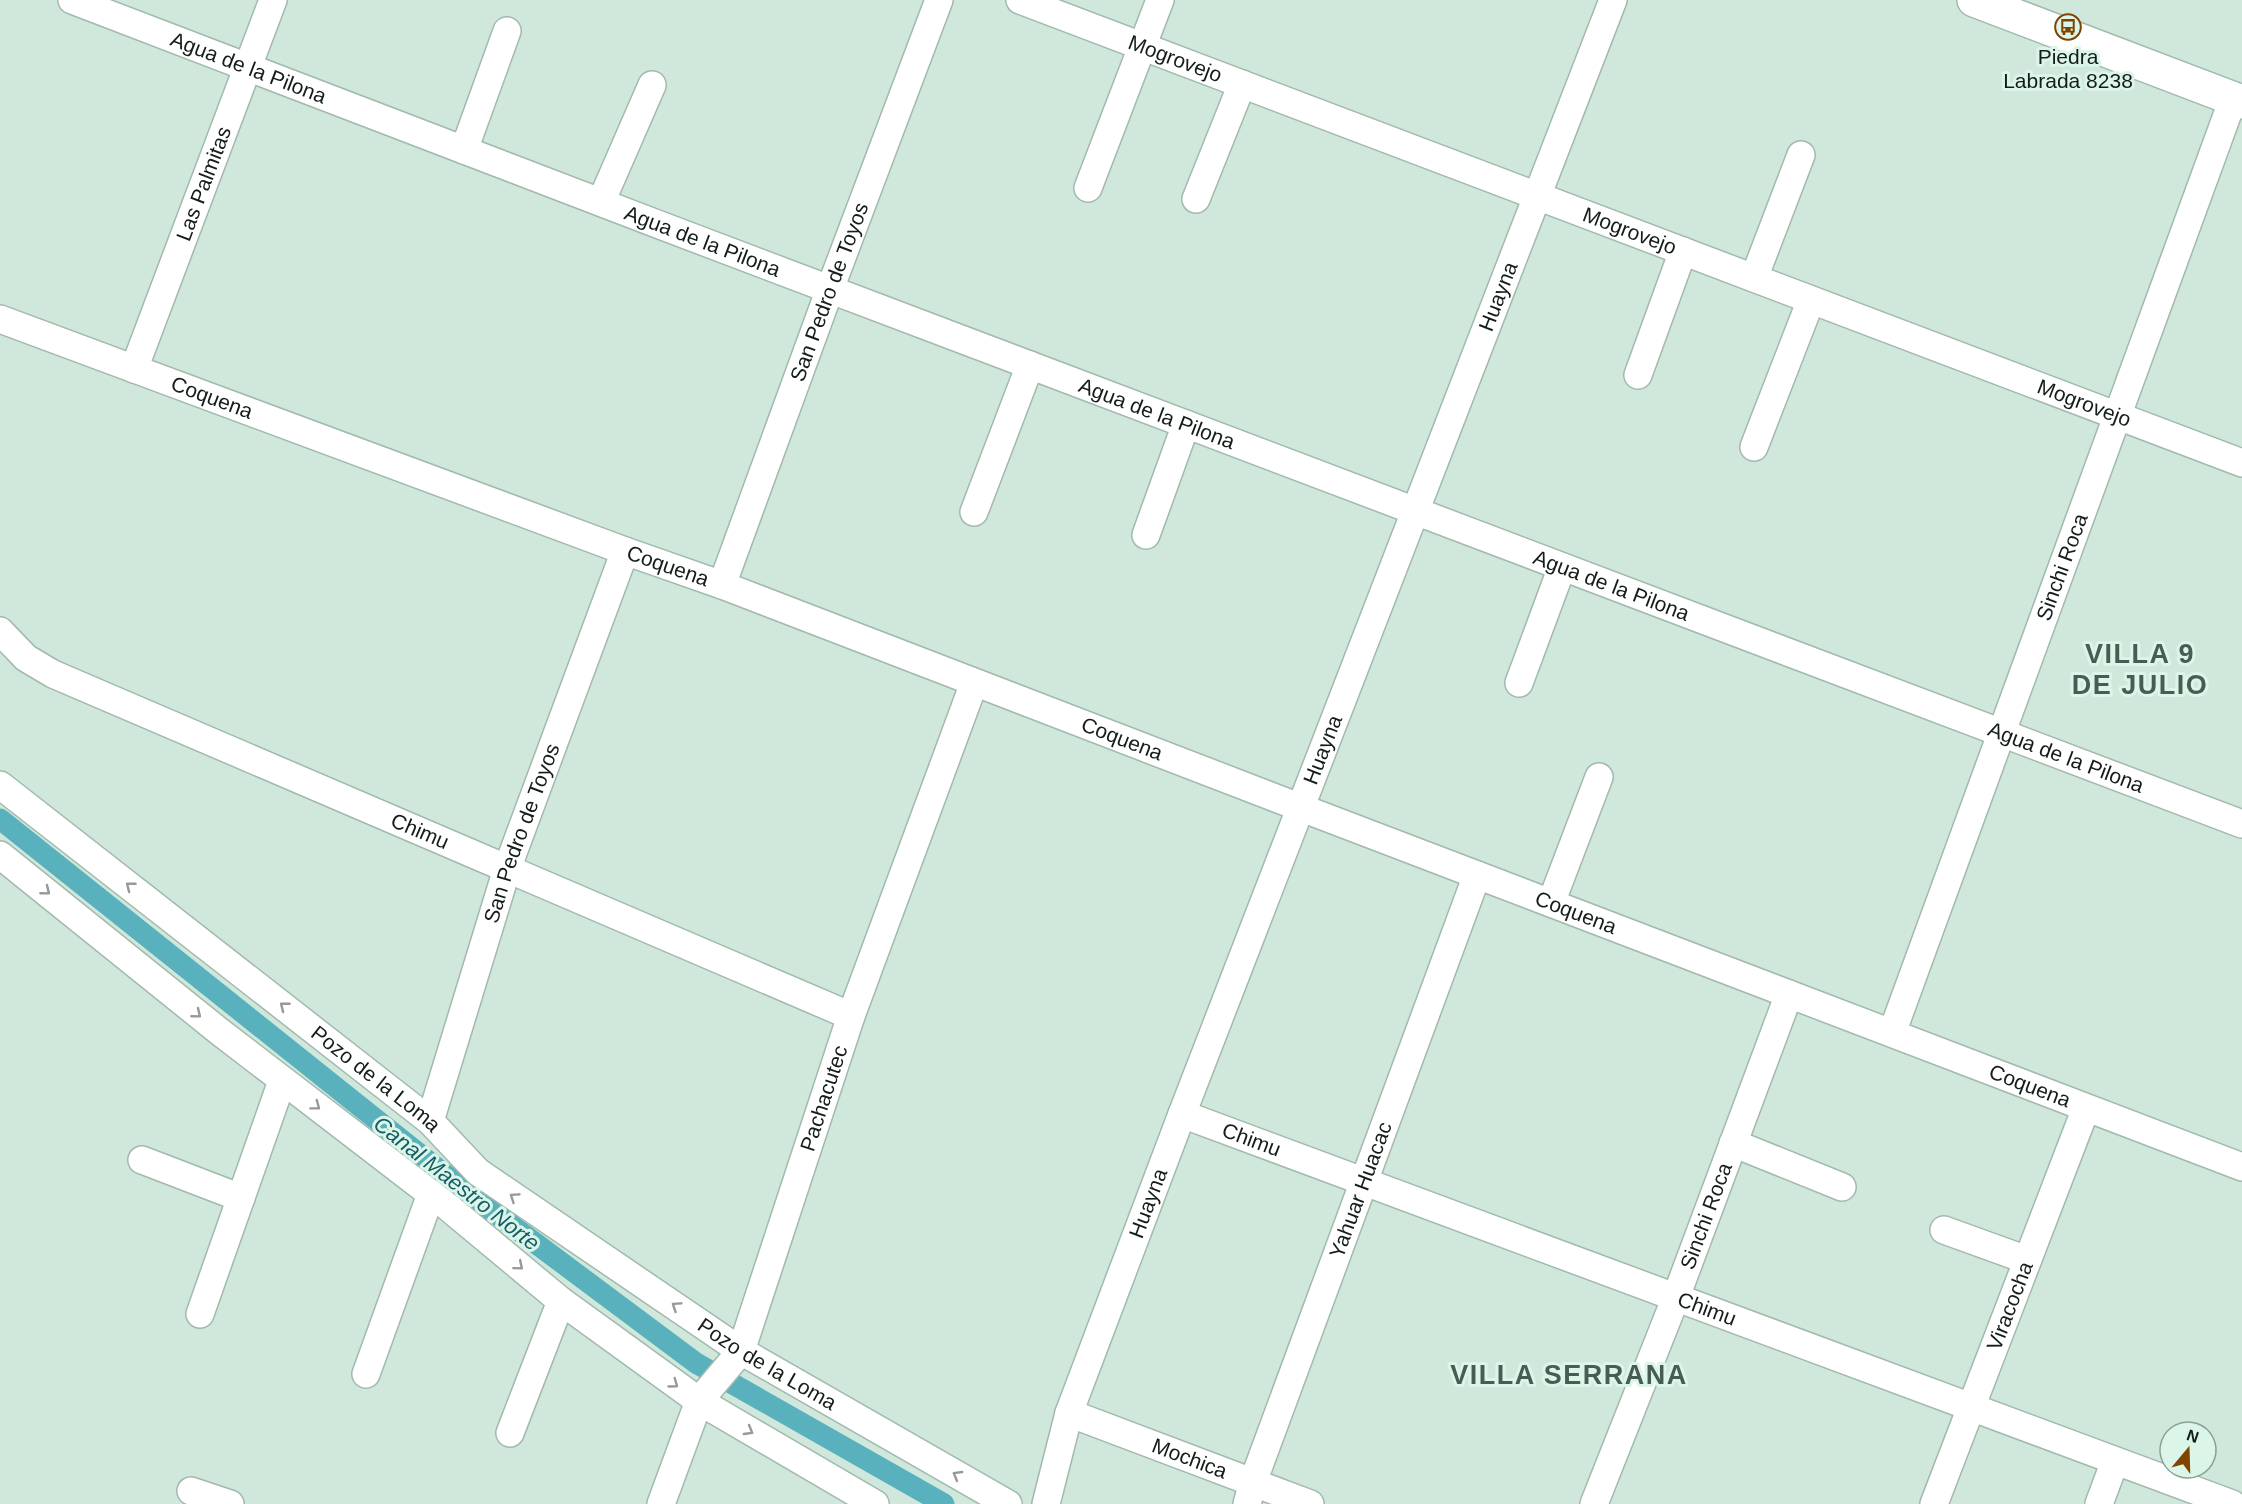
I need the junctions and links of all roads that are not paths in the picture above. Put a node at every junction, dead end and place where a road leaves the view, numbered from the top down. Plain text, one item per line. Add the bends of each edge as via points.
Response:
1 (72, 0) edge
2 (273, 0) edge
3 (939, 0) edge
4 (1020, 0) edge
5 (1160, 0) edge
6 (1613, 0) edge
7 (1996, 4) edge
8 (104, 6) edge
9 (507, 31) dead end
10 (1143, 47) junction
11 (247, 68) junction
12 (1242, 84) junction
13 (652, 85) dead end
14 (2237, 101) edge
15 (464, 150) junction
16 (1802, 155) dead end
17 (1088, 188) dead end
18 (1538, 196) junction
19 (1196, 199) dead end
20 (601, 202) junction
21 (1683, 251) junction
22 (1754, 278) junction
23 (830, 289) junction
24 (1811, 300) junction
25 (0, 319) edge
26 (1030, 365) junction
27 (134, 369) junction
28 (1638, 375) dead end
29 (2118, 416) junction
30 (1186, 424) junction
31 (1754, 447) dead end
32 (2242, 463) edge
33 (974, 512) dead end
34 (1414, 513) junction
35 (1146, 535) dead end
36 (625, 551) junction
37 (1562, 567) junction
38 (722, 585) junction
39 (0, 631) edge
40 (974, 682) junction
41 (1519, 683) dead end
42 (2002, 733) junction
43 (1599, 777) dead end
44 (0, 785) edge
45 (1299, 807) junction
46 (2242, 824) edge
47 (0, 855) edge
48 (507, 869) junction
49 (1477, 875) junction
50 (1551, 903) junction
51 (1789, 994) junction
52 (850, 1016) junction
53 (1892, 1034) junction
54 (282, 1080) junction
55 (2086, 1108) junction
56 (1182, 1114) junction
57 (430, 1120) junction
58 (1733, 1143) junction
59 (142, 1160) dead end
60 (2242, 1167) edge
61 (1364, 1182) junction
62 (1842, 1188) dead end
63 (431, 1194) junction
64 (241, 1198) junction
65 (1944, 1230) dead end
66 (2027, 1260) junction
67 (1676, 1298) junction
68 (561, 1301) junction
69 (200, 1314) dead end
70 (741, 1351) junction
71 (366, 1374) dead end
72 (699, 1401) junction
73 (1970, 1407) junction
74 (1069, 1413) junction
75 (510, 1433) dead end
76 (2115, 1461) junction
77 (191, 1491) dead end
78 (1250, 1493) edge
79 (230, 1504) edge
80 (661, 1504) edge
81 (875, 1504) edge
82 (1008, 1504) edge
83 (1046, 1504) edge
84 (1310, 1504) edge
85 (1593, 1504) edge
86 (1934, 1504) edge
87 (2099, 1504) edge
88 (2232, 1504) edge

1 - 8 street, Agua de la Pilona
2 - 11 street, Las Palmitas
3 - 23 street, San Pedro de Toyos
4 - 10 street, Mogrovejo
5 - 10 street
6 - 18 street, Huayna
7 - 14 main road
8 - 11 street, Agua de la Pilona
9 - 15 street
10 - 12 street, Mogrovejo
10 - 17 street
11 - 15 street, Agua de la Pilona
11 - 27 street, Las Palmitas
12 - 18 street, Mogrovejo
12 - 19 street
13 - 20 street
14 - 29 street, Sinchi Roca
15 - 20 street, Agua de la Pilona
16 - 22 street
18 - 21 street, Mogrovejo
18 - 34 street, Huayna
20 - 23 street, Agua de la Pilona
21 - 22 street, Mogrovejo
21 - 28 street
22 - 24 street, Mogrovejo
23 - 26 street, Agua de la Pilona
23 - 38 street, San Pedro de Toyos
24 - 29 street, Mogrovejo
24 - 31 street
25 - 27 street, Coquena
26 - 30 street, Agua de la Pilona
26 - 33 street
27 - 36 street, Coquena
29 - 32 street, Mogrovejo
29 - 42 street, Sinchi Roca
30 - 34 street, Agua de la Pilona
30 - 35 street
34 - 37 street, Agua de la Pilona
34 - 45 street, Huayna
36 - 38 street, Coquena
36 - 48 street, San Pedro de Toyos
37 - 41 street
37 - 42 street, Agua de la Pilona
38 - 40 street, Coquena
39 - 48 street, Chimu via 26,658 52,674
40 - 45 street, Coquena
40 - 52 street, Pachacutec
42 - 46 street, Agua de la Pilona
42 - 53 street, Sinchi Roca
43 - 50 street
57 -> 44 street, Pozo de la Loma
45 - 49 street, Coquena
45 - 56 street, Huayna
47 -> 54 street
48 - 52 street, Chimu
48 - 57 street, San Pedro de Toyos
49 - 50 street, Coquena
49 - 61 street, Yahuar Huacac
50 - 51 street, Coquena
51 - 53 street, Coquena
51 - 58 street, Sinchi Roca
52 - 70 street, Pachacutec
53 - 55 street, Coquena
54 -> 63 street
54 - 64 street
55 - 60 street, Coquena
55 - 66 street, Viracocha
56 - 61 street, Chimu
56 - 74 street, Huayna
70 -> 57 street, Pozo de la Loma via 478,1172
58 - 62 street
58 - 67 street, Sinchi Roca
59 - 64 street
61 - 67 street, Chimu
61 - 78 street, Yahuar Huacac
63 -> 68 street
63 - 71 street
64 - 69 street
65 - 66 street
66 - 73 street, Viracocha
67 - 73 street, Chimu
67 - 85 street, Sinchi Roca
68 -> 72 street
68 - 75 street
70 - 72 street, Pachacutec
82 -> 70 street, Pozo de la Loma
72 - 80 street, Pachacutec
72 -> 81 street
73 - 76 street, Chimu
73 - 86 street, Viracocha
74 - 78 street, Mochica
74 - 83 street, Huayna
76 - 87 street
76 - 88 street, Chimu
77 - 79 street
78 - 84 street, Mochica

